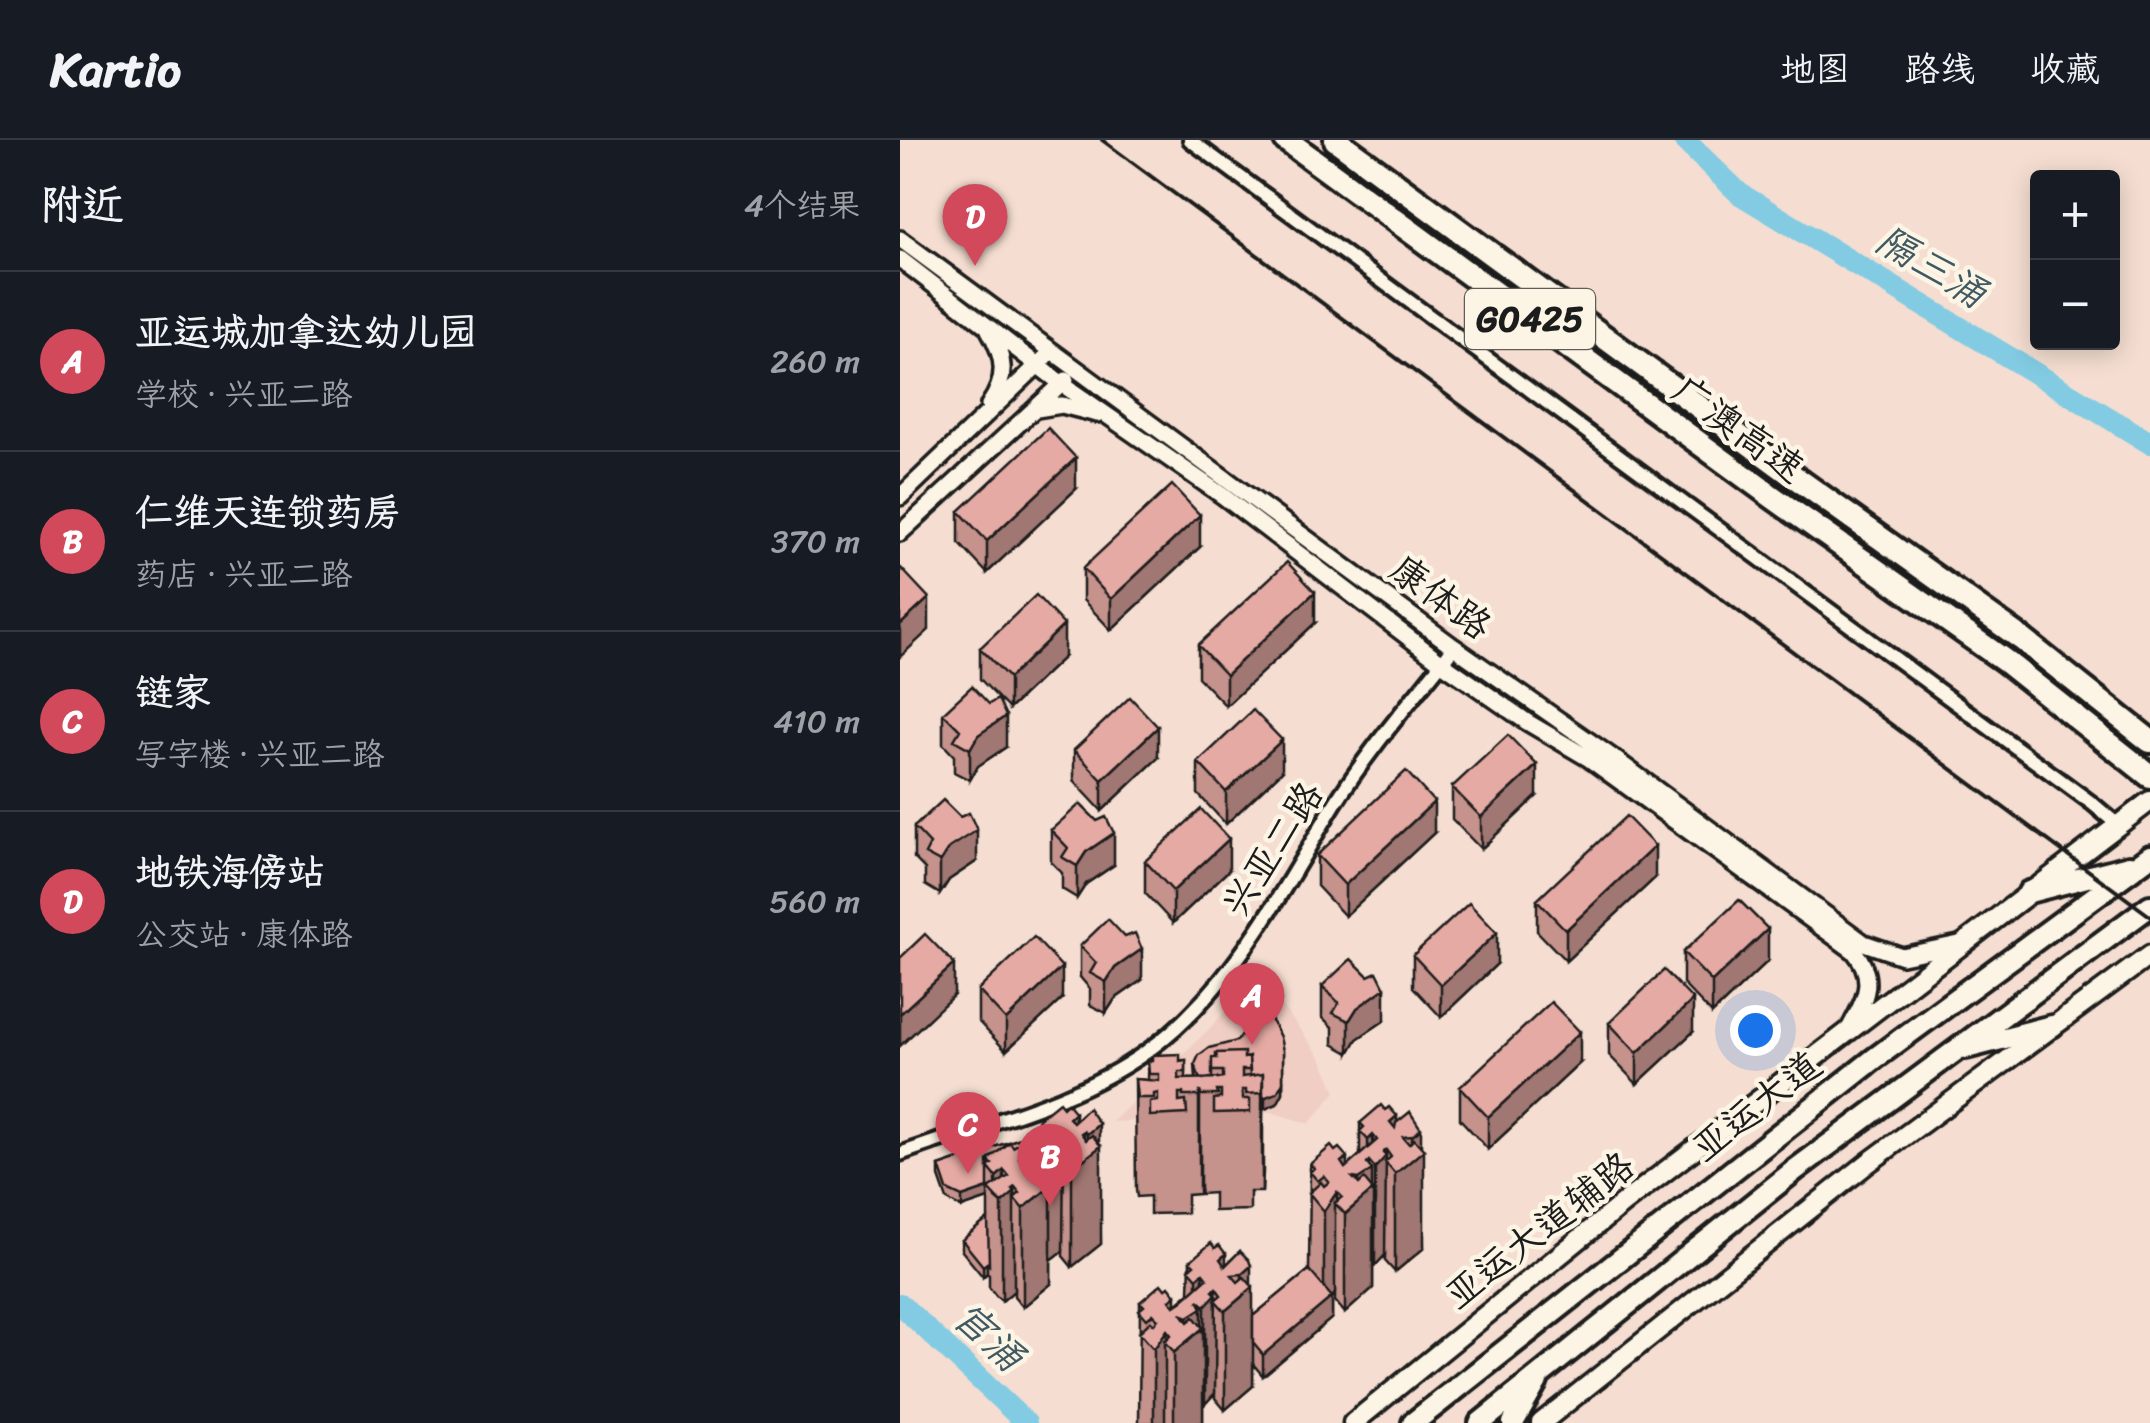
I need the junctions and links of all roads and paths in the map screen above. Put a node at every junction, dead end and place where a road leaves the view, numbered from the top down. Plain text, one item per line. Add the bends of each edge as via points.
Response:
1 (1190, 140) edge
2 (1286, 140) edge
3 (1336, 140) edge
4 (900, 239) edge
5 (900, 259) edge
6 (985, 324) junction
7 (1052, 351) junction
8 (1039, 366) junction
9 (1079, 371) junction
10 (1062, 384) junction
11 (1038, 410) junction
12 (1113, 420) junction
13 (976, 425) junction
14 (955, 445) junction
15 (977, 464) junction
16 (900, 497) edge
17 (900, 533) edge
18 (1454, 648) junction
19 (1442, 663) junction
20 (2150, 740) edge
21 (2150, 776) edge
22 (2150, 802) edge
23 (2118, 825) junction
24 (2145, 859) edge
25 (2029, 892) junction
26 (2150, 906) edge
27 (1962, 943) junction
28 (2150, 955) edge
29 (2052, 1026) junction
30 (1848, 1033) junction
31 (1954, 1051) junction
32 (900, 1154) edge
33 (1543, 1370) junction
34 (1352, 1423) edge
35 (1413, 1423) edge
36 (1480, 1423) edge
37 (1512, 1423) edge
38 (1541, 1423) edge

1 - 23 street
2 - 21 highway, 广澳高速 / G0425 via 2005,661
3 - 20 highway, 广澳高速 / G0425 via 2022,639
4 - 7 street, 康体路
5 - 6 street, 康体路
6 - 8 street, 康体路
6 - 13 street via 1004,371
7 - 8 street
7 - 9 street, 康体路
8 - 10 street, 康体路
8 - 13 street
9 - 10 street
9 - 18 street, 康体路
10 - 11 street
10 - 12 street, 康体路
11 - 12 street via 1062,405
11 - 15 street
12 - 19 street, 康体路
13 - 14 street
14 - 15 street
14 - 16 street
15 - 17 street
18 - 19 street, 兴亚二路
18 - 27 street, 康体路 via 1864,943 1902,956
19 - 30 street, 康体路 via 1588,758 1854,952 1866,964 1867,989
19 - 32 street, 兴亚二路 via 1336,803 1281,898 1184,1021 1080,1090
22 - 23 main road, 亚运大道辅路
23 - 25 main road, 亚运大道辅路
24 - 25 main road
24 - 35 main road, 亚运大道 via 1874,1059
25 - 27 main road, 亚运大道辅路
26 - 31 main road, 亚运大道
27 - 30 main road, 亚运大道辅路
28 - 29 main road
29 - 31 main road
29 - 38 main road
30 - 34 main road, 亚运大道辅路
31 - 33 main road, 亚运大道
33 - 36 main road, 亚运大道
33 - 37 main road

